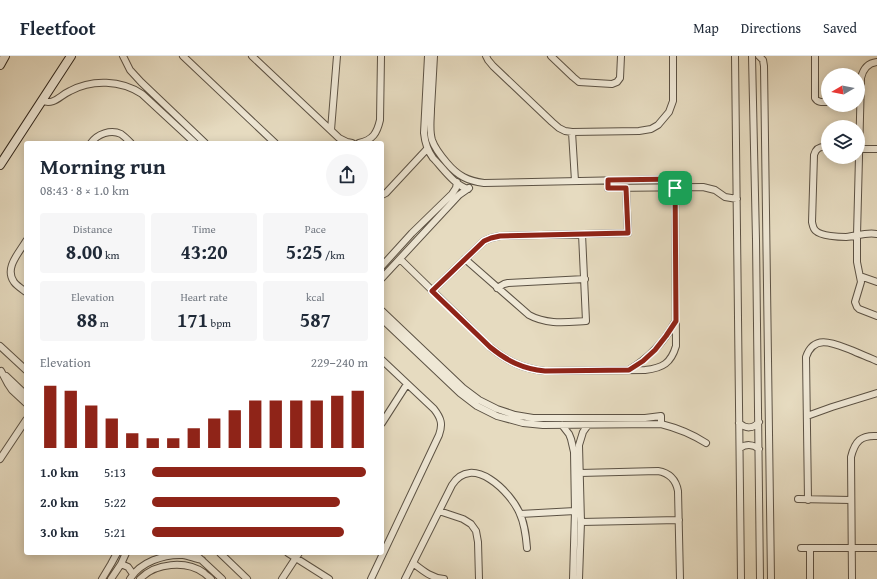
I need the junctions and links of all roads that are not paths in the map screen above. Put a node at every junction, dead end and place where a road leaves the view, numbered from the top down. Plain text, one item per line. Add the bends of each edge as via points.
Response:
1 (5, 56) edge
2 (71, 56) edge
3 (123, 56) edge
4 (183, 56) edge
5 (252, 56) edge
6 (337, 56) edge
7 (381, 56) edge
8 (428, 56) edge
9 (434, 56) edge
10 (486, 56) edge
11 (550, 56) edge
12 (621, 56) edge
13 (673, 56) edge
14 (735, 56) edge
15 (752, 56) edge
16 (759, 56) edge
17 (816, 56) edge
18 (259, 58) edge
19 (877, 62) edge
20 (0, 65) edge
21 (865, 68) edge
22 (141, 82) junction
23 (136, 90) junction
24 (429, 98) junction
25 (42, 101) junction
26 (821, 102) edge
27 (331, 130) junction
28 (572, 132) junction
29 (92, 141) edge
30 (129, 141) edge
31 (193, 141) edge
32 (203, 141) edge
33 (273, 141) edge
34 (345, 141) edge
35 (366, 141) edge
36 (821, 148) edge
37 (427, 149) junction
38 (865, 149) edge
39 (877, 149) edge
40 (858, 164) edge
41 (0, 165) edge
42 (460, 175) junction
43 (608, 180) junction
44 (473, 181) junction
45 (575, 181) junction
46 (457, 184) junction
47 (626, 188) junction
48 (675, 188) junction
49 (468, 189) junction
50 (384, 194) edge
51 (737, 199) junction
52 (582, 234) junction
53 (877, 234) edge
54 (856, 235) junction
55 (24, 244) edge
56 (400, 259) junction
57 (465, 259) junction
58 (384, 264) edge
59 (384, 276) edge
60 (860, 276) junction
61 (585, 279) junction
62 (877, 282) edge
63 (498, 288) junction
64 (24, 290) edge
65 (432, 291) junction
66 (384, 313) edge
67 (877, 316) edge
68 (384, 321) edge
69 (676, 321) junction
70 (757, 335) junction
71 (768, 336) junction
72 (0, 346) edge
73 (877, 361) edge
74 (384, 362) edge
75 (24, 368) edge
76 (629, 370) junction
77 (1, 371) edge
78 (407, 384) junction
79 (24, 393) edge
80 (877, 393) edge
81 (24, 401) edge
82 (807, 416) junction
83 (384, 420) edge
84 (759, 422) junction
85 (24, 423) edge
86 (740, 423) junction
87 (661, 424) junction
88 (562, 425) junction
89 (588, 425) junction
90 (877, 436) edge
91 (706, 443) dead end
92 (740, 448) junction
93 (759, 449) junction
94 (0, 459) edge
95 (580, 473) junction
96 (798, 499) dead end
97 (808, 500) junction
98 (851, 500) junction
99 (439, 511) junction
100 (575, 511) junction
101 (520, 514) junction
102 (679, 520) junction
103 (581, 522) junction
104 (527, 548) dead end
105 (801, 548) dead end
106 (810, 548) junction
107 (852, 548) junction
108 (877, 548) edge
109 (384, 550) edge
110 (116, 555) edge
111 (125, 555) edge
112 (196, 555) edge
113 (222, 555) edge
114 (297, 555) edge
115 (382, 555) edge
116 (202, 560) junction
117 (760, 562) junction
118 (771, 562) junction
119 (413, 563) junction
120 (121, 564) junction
121 (131, 577) edge
122 (102, 579) edge
123 (111, 579) edge
124 (140, 579) edge
125 (211, 579) edge
126 (222, 579) edge
127 (247, 579) edge
128 (282, 579) edge
129 (329, 579) edge
130 (370, 579) edge
131 (405, 579) edge
132 (444, 579) edge
133 (479, 579) edge
134 (572, 579) edge
135 (579, 579) edge
136 (680, 579) edge
137 (741, 579) edge
138 (760, 579) edge
139 (771, 579) edge
140 (810, 579) edge
141 (852, 579) edge

1 - 20 main road
2 - 25 main road
3 - 22 street via 130,70
4 - 33 street
5 - 18 street
6 - 27 street
7 - 35 street via 380,120 378,129
8 - 24 street
9 - 24 street
10 - 28 street via 493,66 552,122 559,128
11 - 12 street via 579,82 612,84 620,78
13 - 28 street via 673,101 669,112 658,125 639,132
14 - 51 street
15 - 70 street
16 - 71 street via 764,66
17 - 26 street via 815,98
18 - 27 street
19 - 21 street
22 - 23 street via 136,84
22 - 32 street
23 - 25 street via 116,84 94,83 74,88 52,102
23 - 31 street
24 - 37 street via 425,138
24 - 42 street via 433,144
25 - 41 main road
27 - 34 street
28 - 45 street
29 - 30 street via 110,132 122,134
36 - 54 street via 815,151 814,155 813,228 816,232 827,235
37 - 46 street
37 - 50 street
38 - 39 street
40 - 54 street
42 - 44 street
42 - 46 street
43 - 45 street
43 - 47 street via 608,188
43 - 48 street via 675,179
44 - 45 street
44 - 49 street
46 - 49 street
46 - 58 street via 452,194
47 - 48 street
47 - 52 street via 628,233
48 - 51 street via 707,188 725,197
48 - 69 street
49 - 56 street via 459,195
51 - 86 street
52 - 57 street via 500,236 484,241
52 - 61 street
53 - 54 street
54 - 60 street
55 - 64 street via 11,268 14,282
56 - 59 street
56 - 65 street
57 - 63 street
57 - 65 street
60 - 62 street
60 - 67 street via 856,305 859,309
61 - 63 street via 508,283
61 - 63 street via 586,321 559,322 536,319
65 - 76 street via 490,347 517,364 545,371
66 - 87 street via 463,388 497,410 542,419 661,416
68 - 88 street via 460,393 483,410 523,423
69 - 76 street via 655,350
69 - 76 street via 676,346 669,360 655,369
70 - 71 street
70 - 84 street
71 - 118 street
72 - 75 street
73 - 82 street via 834,344 825,342 814,345 806,357
74 - 78 street
77 - 79 street
77 - 81 street via 12,390
78 - 83 street
78 - 109 street via 438,414 441,428
80 - 82 street
82 - 97 street
84 - 86 street via 748,428
84 - 93 street
85 - 94 street
86 - 92 street
87 - 89 street
87 - 91 street via 688,433
88 - 89 street
88 - 100 street via 569,434 573,446
89 - 95 street via 580,440
90 - 98 street via 867,436 853,447
92 - 93 street via 748,445
92 - 137 street
93 - 117 street
95 - 102 street via 667,474 677,485
95 - 103 street
96 - 97 street
97 - 98 street
98 - 107 street
99 - 101 street via 454,482 462,475 474,473 484,476 502,488
99 - 119 street
99 - 133 street via 463,519 476,531
100 - 101 street
100 - 134 street
101 - 104 street
102 - 103 street
102 - 136 street
103 - 135 street
105 - 106 street
106 - 107 street
106 - 140 street
107 - 108 street
107 - 141 street
110 - 122 street
111 - 120 street
112 - 116 street
113 - 127 street
114 - 128 street
114 - 129 street
115 - 130 street
116 - 121 street via 184,555 166,556 148,563
116 - 126 street
117 - 118 street
117 - 138 street
118 - 139 street
119 - 131 street
119 - 132 street via 430,575
120 - 121 street via 128,567
120 - 123 street
124 - 125 street via 151,571 172,565 193,568

